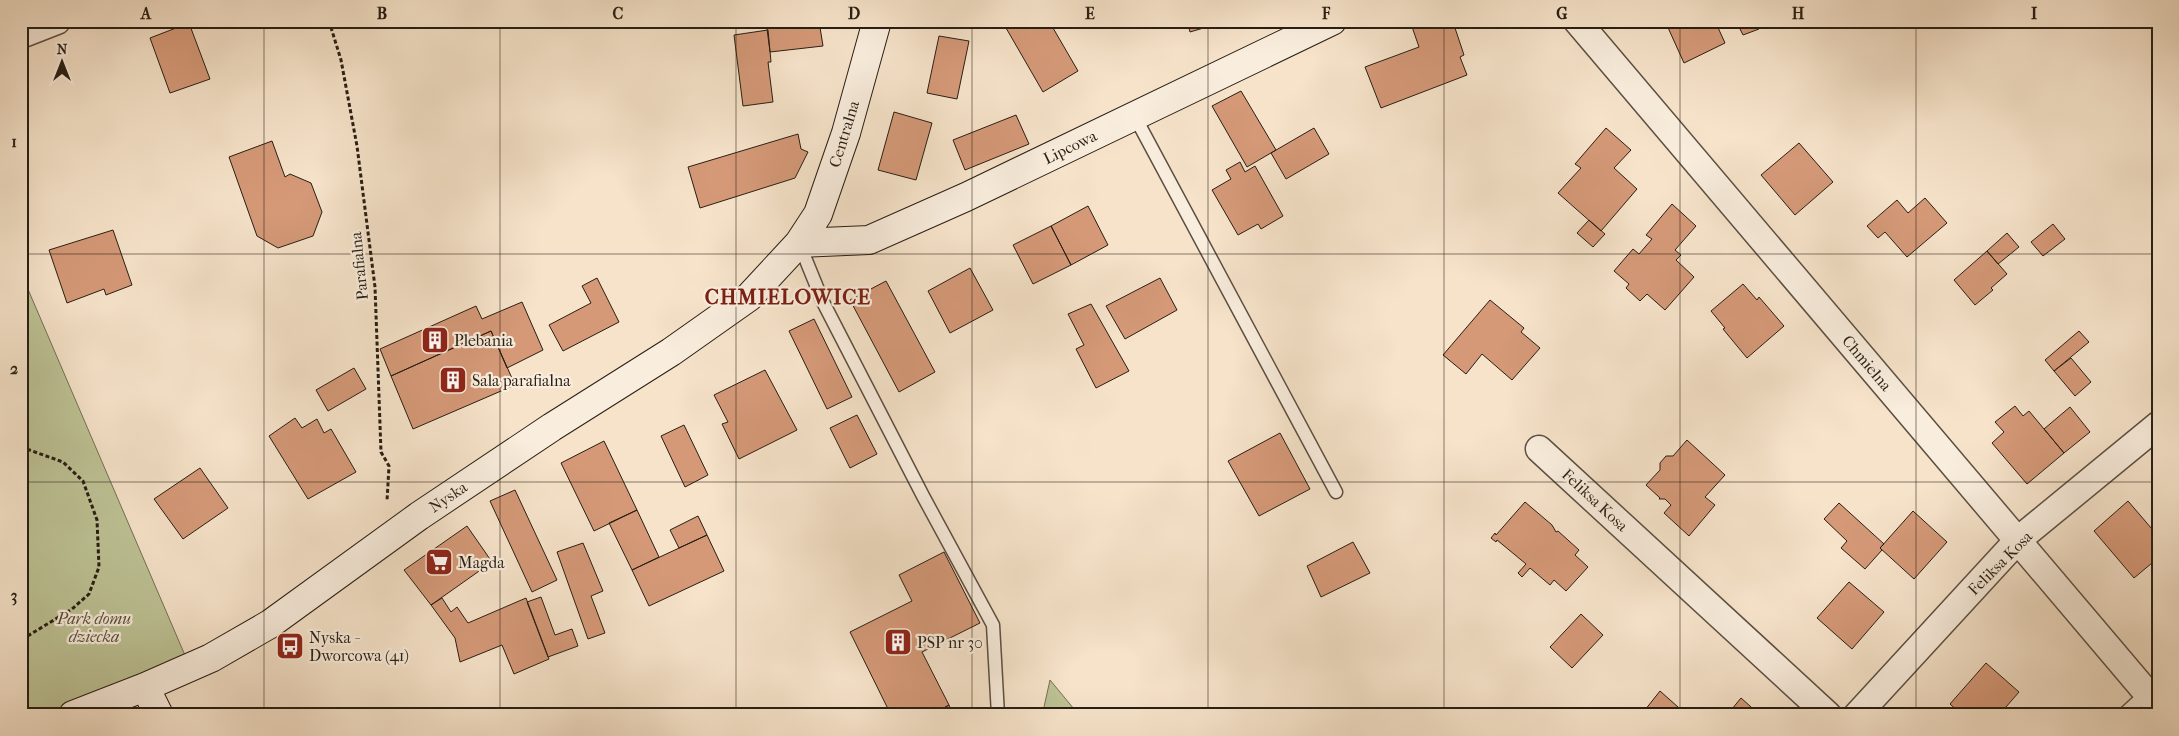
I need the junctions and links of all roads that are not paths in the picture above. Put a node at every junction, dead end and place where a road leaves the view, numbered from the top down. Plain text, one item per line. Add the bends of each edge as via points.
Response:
1 (57, 21) edge
2 (877, 21) edge
3 (1332, 21) edge
4 (1577, 21) edge
5 (21, 35) edge
6 (1134, 115) junction
7 (799, 243) junction
8 (2158, 425) edge
9 (1539, 448) dead end
10 (1336, 492) dead end
11 (2018, 540) junction
12 (145, 687) junction
13 (2152, 699) edge
14 (72, 715) edge
15 (159, 715) edge
16 (998, 715) edge
17 (1828, 715) edge
18 (1856, 715) edge
19 (2124, 715) edge

1 - 5 street
2 - 7 street, Centralna via 846,133 818,214
3 - 6 street, Lipcowa
4 - 11 street, Chmielna
6 - 7 street, Lipcowa via 966,197 868,240
6 - 10 lane
7 - 12 street, Nyska via 749,298 713,324 419,516 270,624 211,658
7 - 16 lane via 823,302 993,625
8 - 11 street, Feliksa Kosa
9 - 17 street, Feliksa Kosa
11 - 13 street, Chmielna
11 - 18 street, Feliksa Kosa
12 - 14 street, Nyska
12 - 15 street
13 - 19 lane

